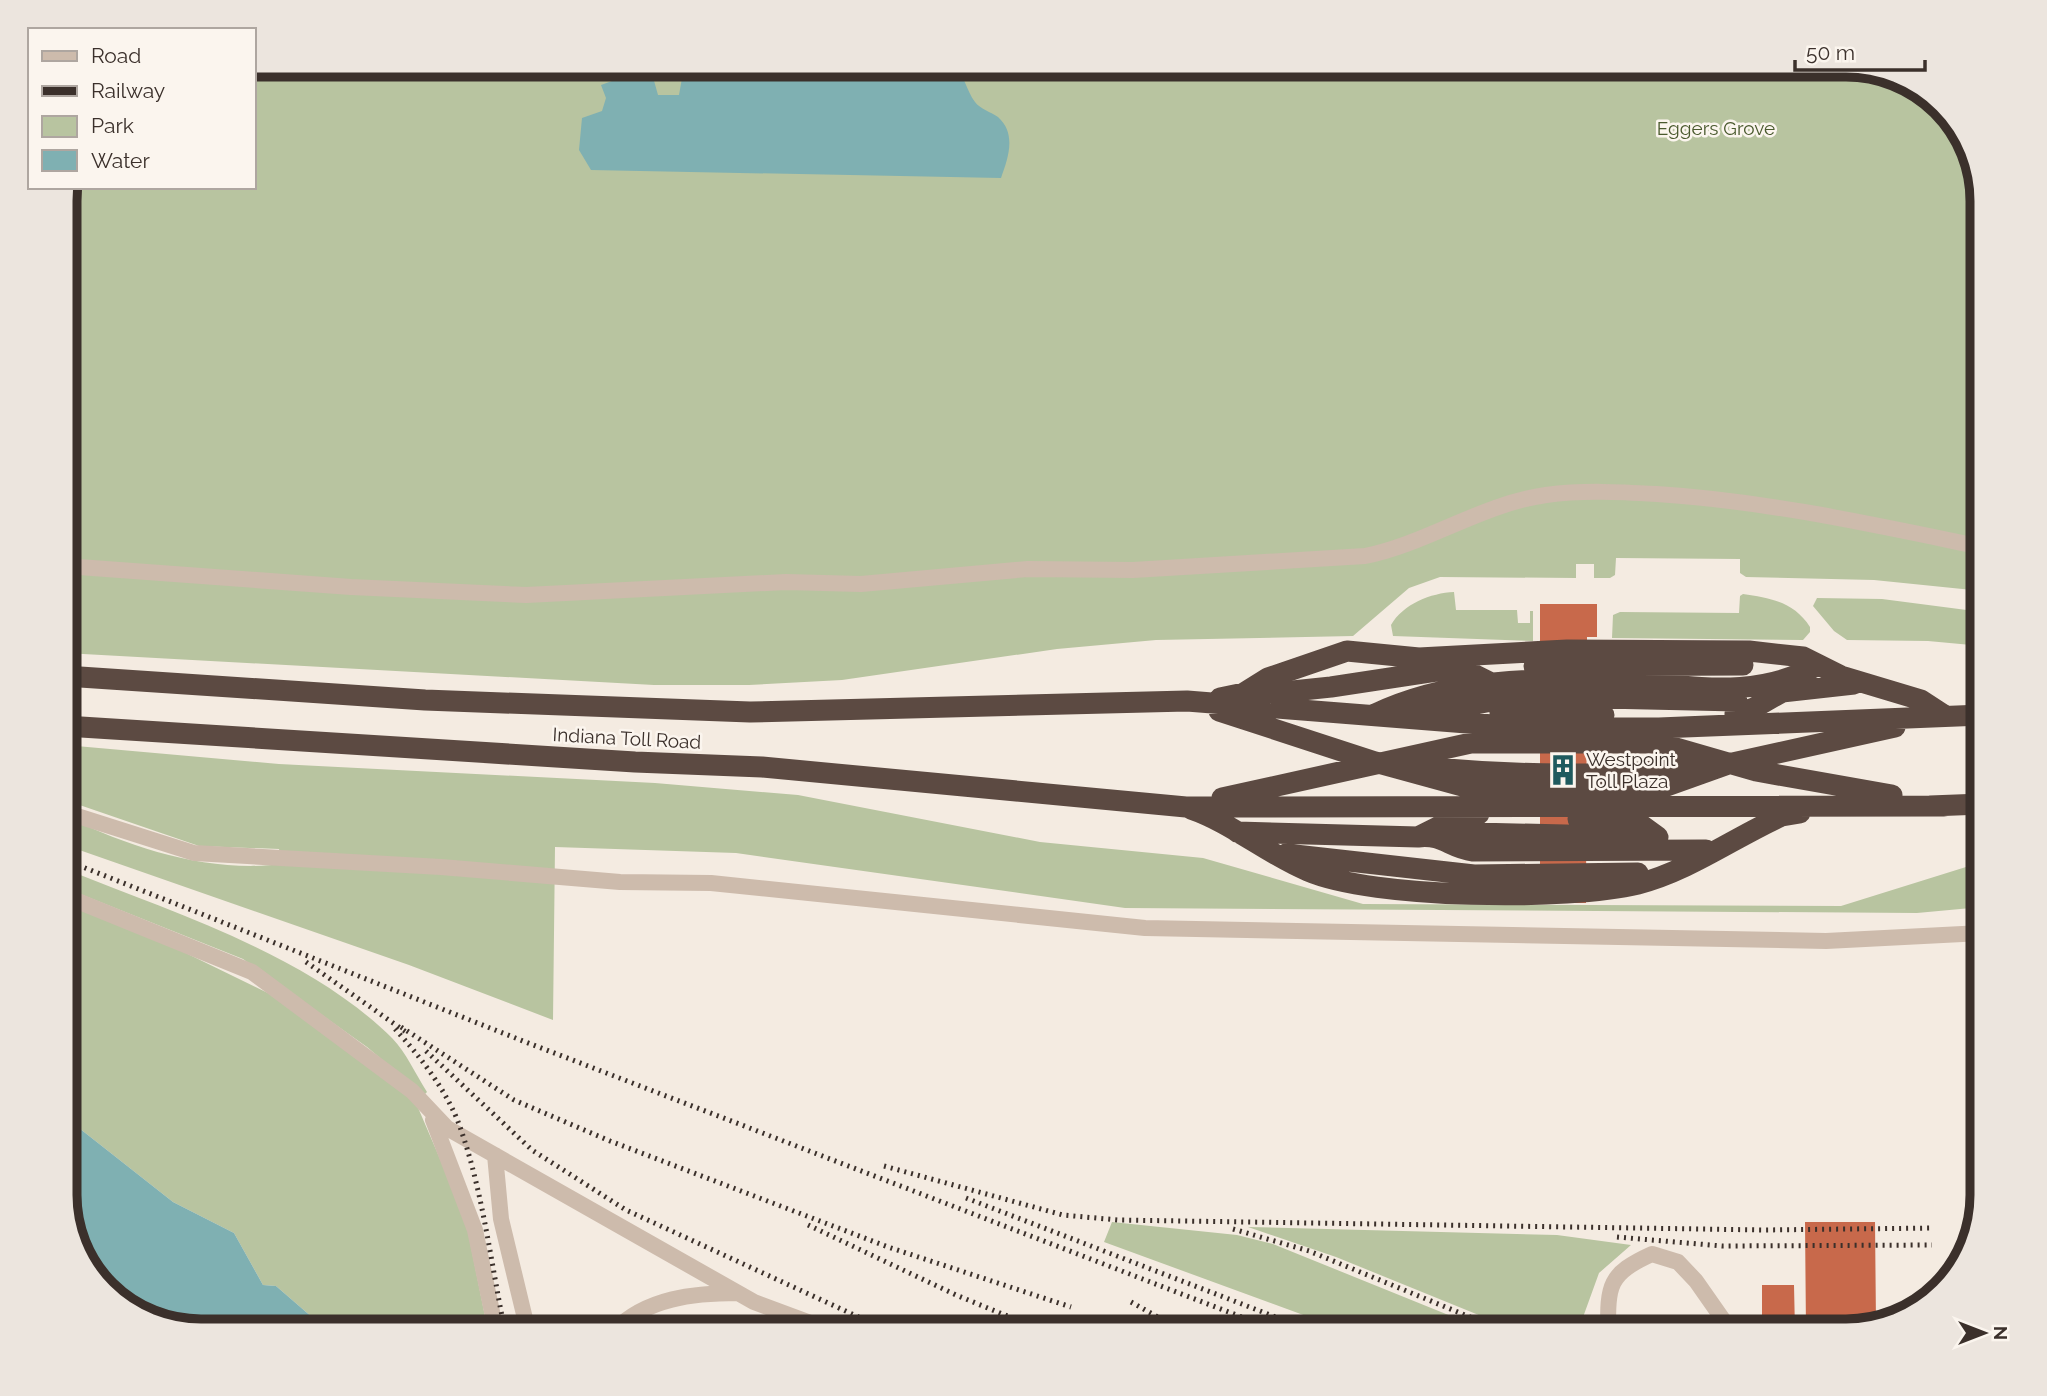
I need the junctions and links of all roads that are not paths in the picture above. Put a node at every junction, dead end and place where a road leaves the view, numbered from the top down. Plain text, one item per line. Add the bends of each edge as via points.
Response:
1 (1970, 545) edge
2 (77, 567) edge
3 (1419, 658) junction
4 (1803, 666) junction
5 (1464, 667) junction
6 (77, 677) edge
7 (1863, 682) junction
8 (1498, 684) junction
9 (1784, 691) junction
10 (1517, 696) junction
11 (1196, 701) junction
12 (1441, 708) junction
13 (1735, 714) junction
14 (1946, 715) junction
15 (1970, 715) edge
16 (1379, 717) junction
17 (1783, 722) junction
18 (77, 727) edge
19 (1375, 762) junction
20 (1727, 764) junction
21 (1892, 795) junction
22 (1970, 802) edge
23 (1970, 804) edge
24 (1848, 805) junction
25 (1944, 806) junction
26 (1186, 807) junction
27 (1818, 811) junction
28 (77, 815) edge
29 (1754, 829) junction
30 (1232, 831) junction
31 (1426, 835) junction
32 (1721, 848) junction
33 (77, 901) edge
34 (1970, 934) edge
35 (426, 1106) junction
36 (495, 1155) junction
37 (738, 1293) junction
38 (494, 1319) edge
39 (525, 1319) edge
40 (626, 1319) edge
41 (800, 1319) edge
42 (1608, 1319) edge
43 (1723, 1319) edge

1 - 2 street via 1720,498 1609,491 1546,495 1504,504 1393,550 1365,556 1146,570 1028,569 861,584 786,582 526,594 351,587
3 - 4 highway via 1567,650 1749,651 1790,654
3 - 5 highway
3 - 11 highway via 1347,651 1268,678 1244,693
4 - 5 highway
4 - 7 highway
4 - 8 highway via 1778,684 1744,689 1596,680
5 - 8 highway
5 - 11 highway
6 - 11 highway, Indiana Toll Road via 412,699 750,712
7 - 9 highway
7 - 14 highway via 1921,699
8 - 10 highway
8 - 16 highway via 1418,697
9 - 10 highway via 1745,701
9 - 13 highway
10 - 12 highway
11 - 16 highway
11 - 19 highway
12 - 13 highway via 1590,715
12 - 16 highway via 1418,715
13 - 17 highway
14 - 15 highway
14 - 17 highway
14 - 20 highway
16 - 17 highway via 1531,728
18 - 26 highway, Indiana Toll Road via 762,767
19 - 20 highway via 1471,743 1659,743
19 - 20 highway via 1470,788 1658,789
19 - 26 highway
20 - 21 highway
21 - 22 highway
21 - 24 highway
21 - 25 highway
23 - 25 highway
24 - 25 highway
24 - 26 highway
24 - 27 highway
25 - 27 highway
26 - 30 highway
27 - 29 highway via 1782,816
27 - 32 highway
28 - 34 street via 194,853 711,883 1145,928 1826,941
29 - 31 highway via 1714,836 1658,837 1633,821 1474,814 1458,817
29 - 32 highway
30 - 31 highway
30 - 32 highway via 1310,873 1371,887 1423,891 1591,893 1641,883
31 - 32 highway via 1437,835 1455,847 1473,851
33 - 35 street via 252,972
35 - 36 street via 447,1128
35 - 38 street via 442,1136 475,1230
36 - 37 street
36 - 39 street via 501,1219
37 - 40 street via 692,1293
37 - 41 street
42 - 43 street via 1608,1296 1623,1267 1652,1254 1678,1262

